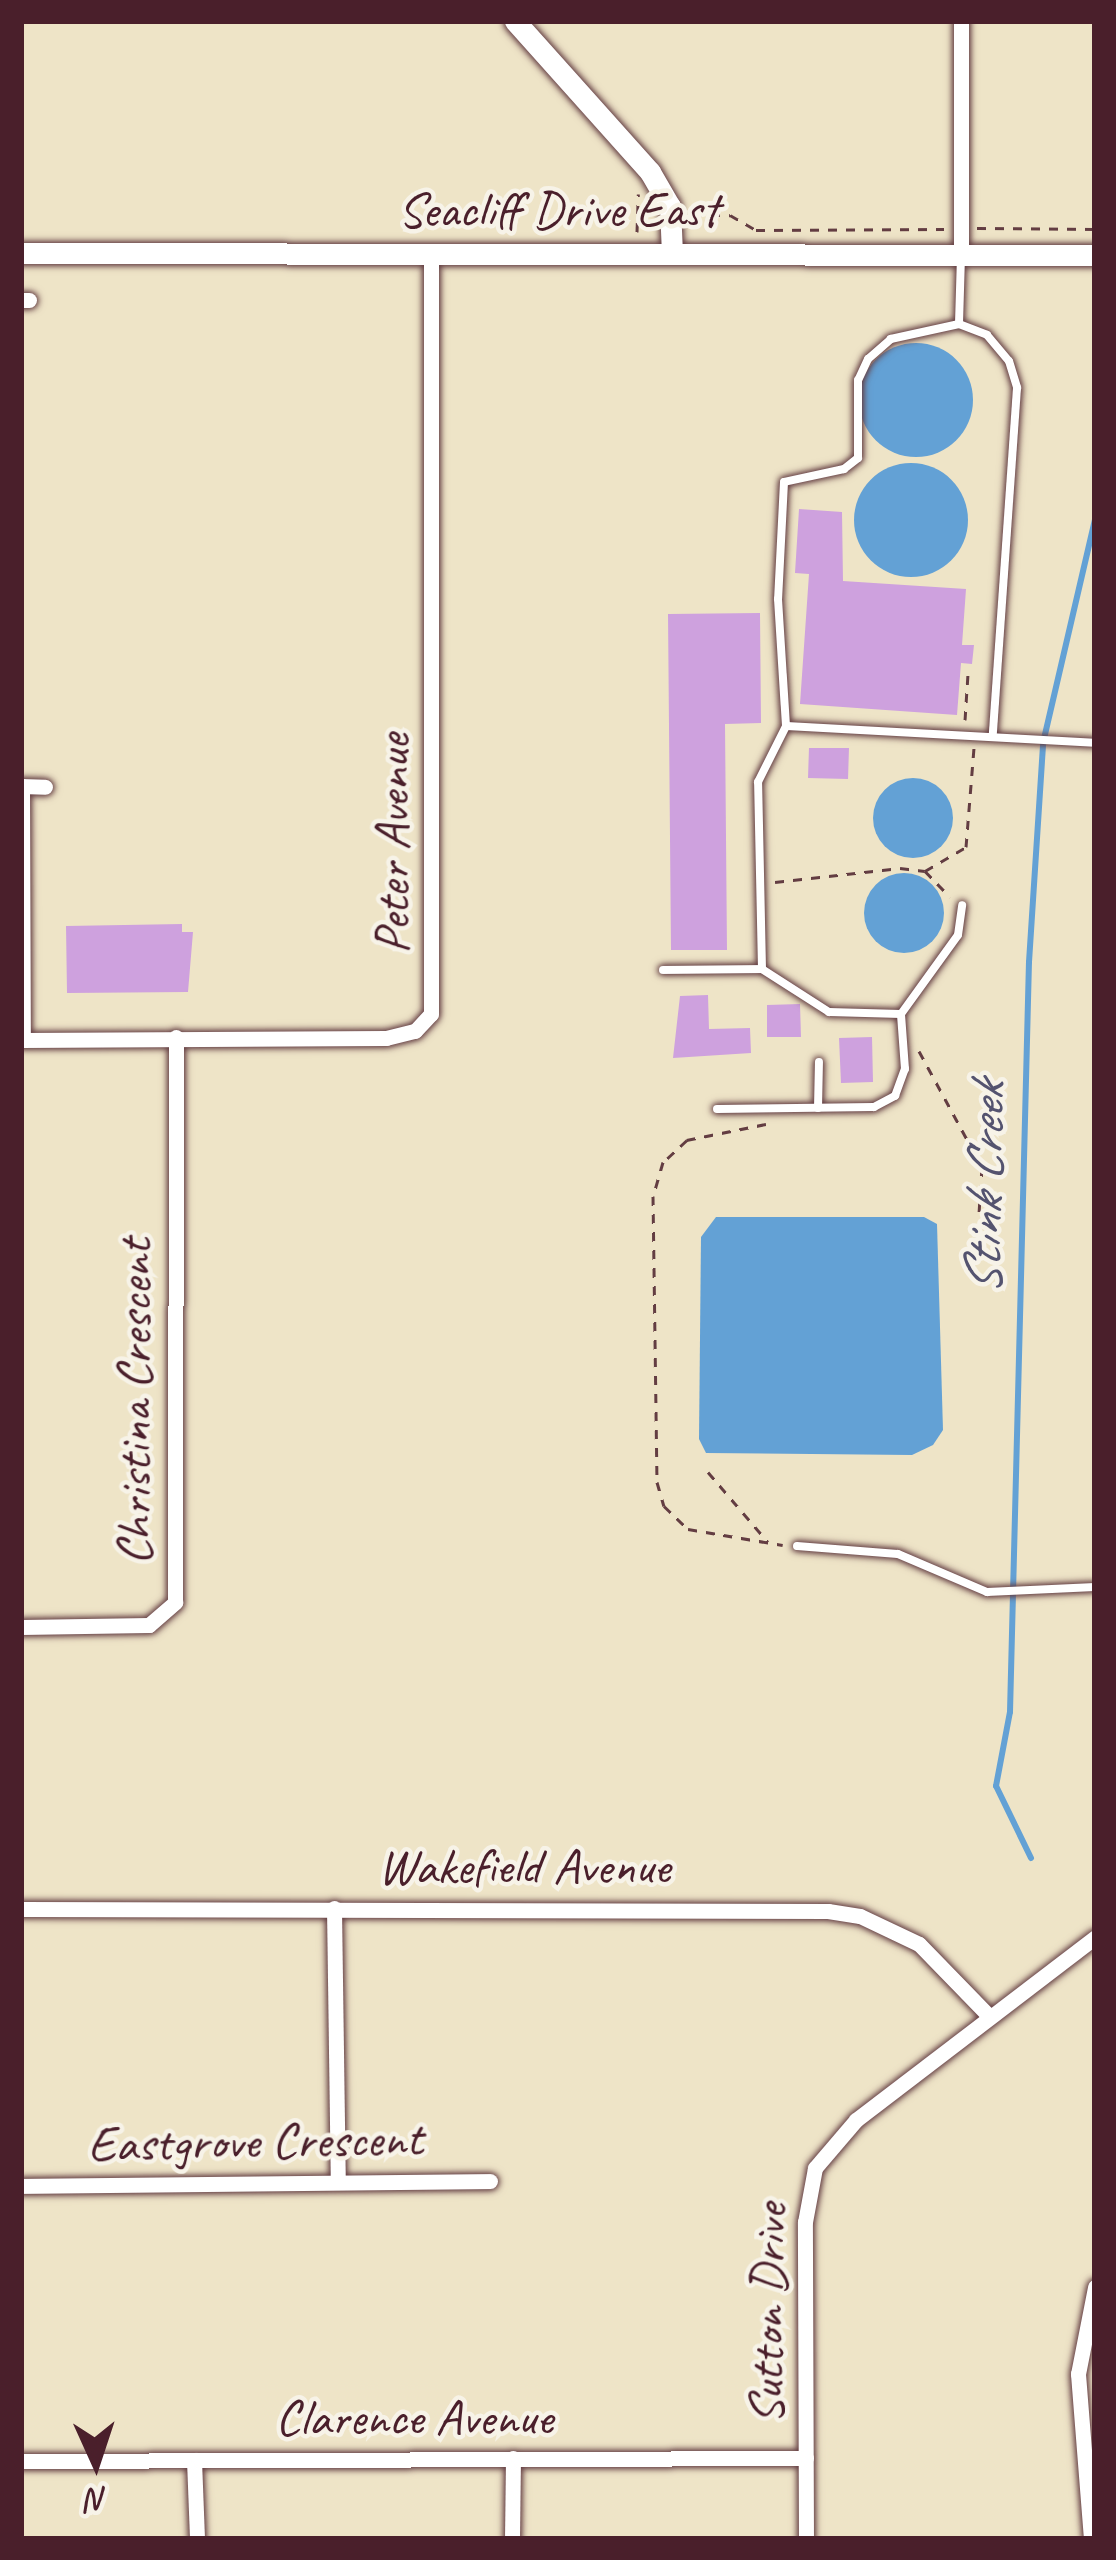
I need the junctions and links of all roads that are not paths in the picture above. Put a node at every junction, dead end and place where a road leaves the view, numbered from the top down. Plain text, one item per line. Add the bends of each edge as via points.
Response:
1 (515, 21) edge
2 (961, 21) edge
3 (21, 254) edge
4 (431, 254) junction
5 (672, 254) junction
6 (961, 255) junction
7 (1095, 255) edge
8 (959, 324) junction
9 (786, 726) junction
10 (993, 735) junction
11 (1095, 743) edge
12 (21, 786) edge
13 (45, 787) dead end
14 (962, 909) road end
15 (663, 970) dead end
16 (762, 970) junction
17 (902, 1014) junction
18 (176, 1037) junction
19 (22, 1040) edge
20 (819, 1062) dead end
21 (818, 1108) junction
22 (717, 1109) dead end
23 (797, 1546) road end
24 (1095, 1587) edge
25 (21, 1628) edge
26 (334, 1908) junction
27 (21, 1909) edge
28 (1095, 1937) edge
29 (989, 2016) junction
30 (490, 2181) dead end
31 (338, 2182) junction
32 (21, 2186) edge
33 (1095, 2287) edge
34 (513, 2458) junction
35 (806, 2458) junction
36 (194, 2460) junction
37 (21, 2461) edge
38 (197, 2539) edge
39 (512, 2539) edge
40 (806, 2539) edge
41 (1091, 2539) edge

1 - 5 main road via 650,172 670,214
2 - 6 street
3 - 4 main road, Seacliff Drive East
4 - 5 main road, Seacliff Drive East
4 - 18 street, Peter Avenue via 431,1013 415,1031 386,1038
5 - 6 main road, Seacliff Drive East
6 - 7 main road, Seacliff Drive East
6 - 8 lane
8 - 9 lane via 891,339 868,359 858,380 858,458 844,469 784,482 778,598
8 - 10 lane via 987,335 1009,361 1017,388
9 - 10 lane
9 - 16 lane via 758,782
10 - 11 lane
12 - 13 street
12 - 19 street
14 - 17 lane via 958,935
15 - 16 lane
16 - 17 lane via 829,1012
17 - 21 lane via 895,1096 874,1107
18 - 19 street, Peter Avenue
18 - 25 street, Christina Crescent via 175,1602 149,1625
20 - 21 lane
21 - 22 lane
23 - 24 lane via 898,1554 1001,1591
26 - 27 street, Wakefield Avenue
26 - 29 street, Wakefield Avenue via 844,1913 919,1944
26 - 31 street
28 - 29 street, Sutton Drive
29 - 35 street, Sutton Drive via 837,2135 815,2168 805,2222
30 - 31 street, Eastgrove Crescent
31 - 32 street, Eastgrove Crescent
33 - 41 street via 1078,2374
34 - 35 street, Clarence Avenue
34 - 36 street, Clarence Avenue
34 - 39 street
35 - 40 street, Sutton Drive
36 - 37 street, Clarence Avenue
36 - 38 street

